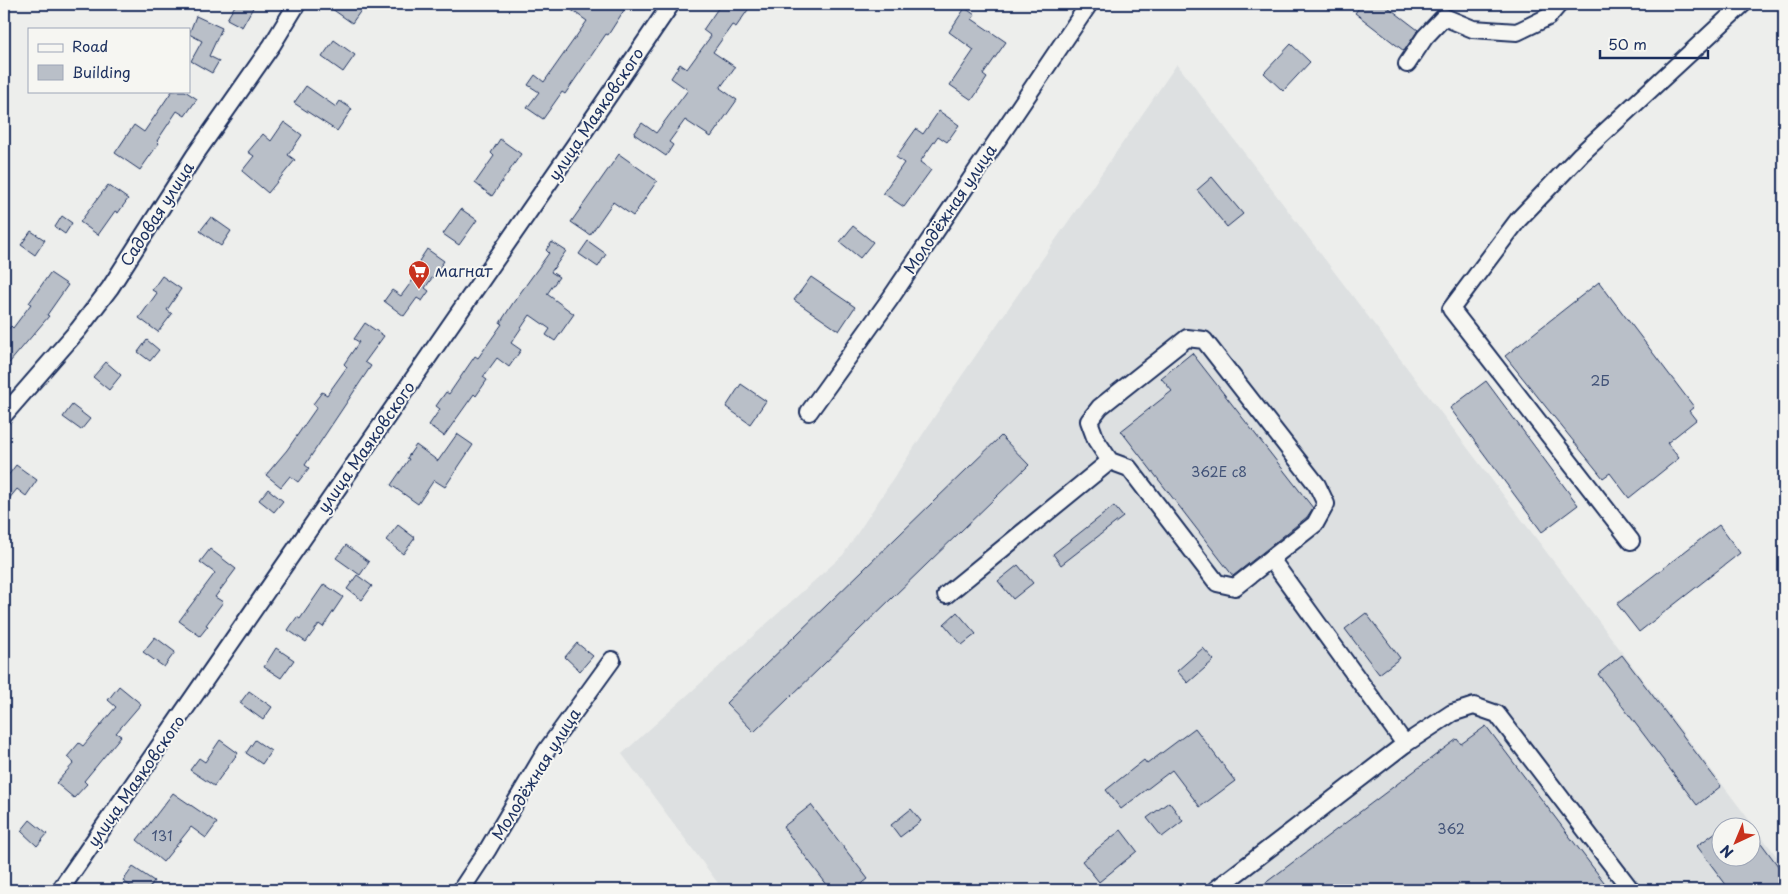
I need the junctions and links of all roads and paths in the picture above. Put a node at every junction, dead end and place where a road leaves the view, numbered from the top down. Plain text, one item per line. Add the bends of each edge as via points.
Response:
1 (296, 4) edge
2 (671, 4) edge
3 (1089, 4) edge
4 (1559, 4) edge
5 (1743, 4) edge
6 (1407, 64) dead end
7 (809, 412) dead end
8 (4, 415) edge
9 (1110, 461) junction
10 (1632, 541) dead end
11 (1271, 559) junction
12 (946, 595) dead end
13 (612, 660) dead end
14 (1405, 744) junction
15 (60, 890) edge
16 (461, 890) edge
17 (1215, 890) edge
18 (1631, 890) edge

1 - 8 street, Садовая улица via 110,288
2 - 15 street, улица Маяковского
3 - 7 street, Молодёжная улица via 890,299
4 - 6 street via 1548,17 1517,32 1472,30 1444,17 1425,37
5 - 10 street via 1581,154 1518,220 1451,310
9 - 11 street via 1129,468 1217,583 1235,587
9 - 11 street via 1088,421 1100,407 1187,338 1204,340 1317,484 1326,504 1315,524
9 - 12 street
11 - 14 street
13 - 16 street, Молодёжная улица via 546,751
14 - 17 street
14 - 18 street via 1452,713 1474,706 1497,714

